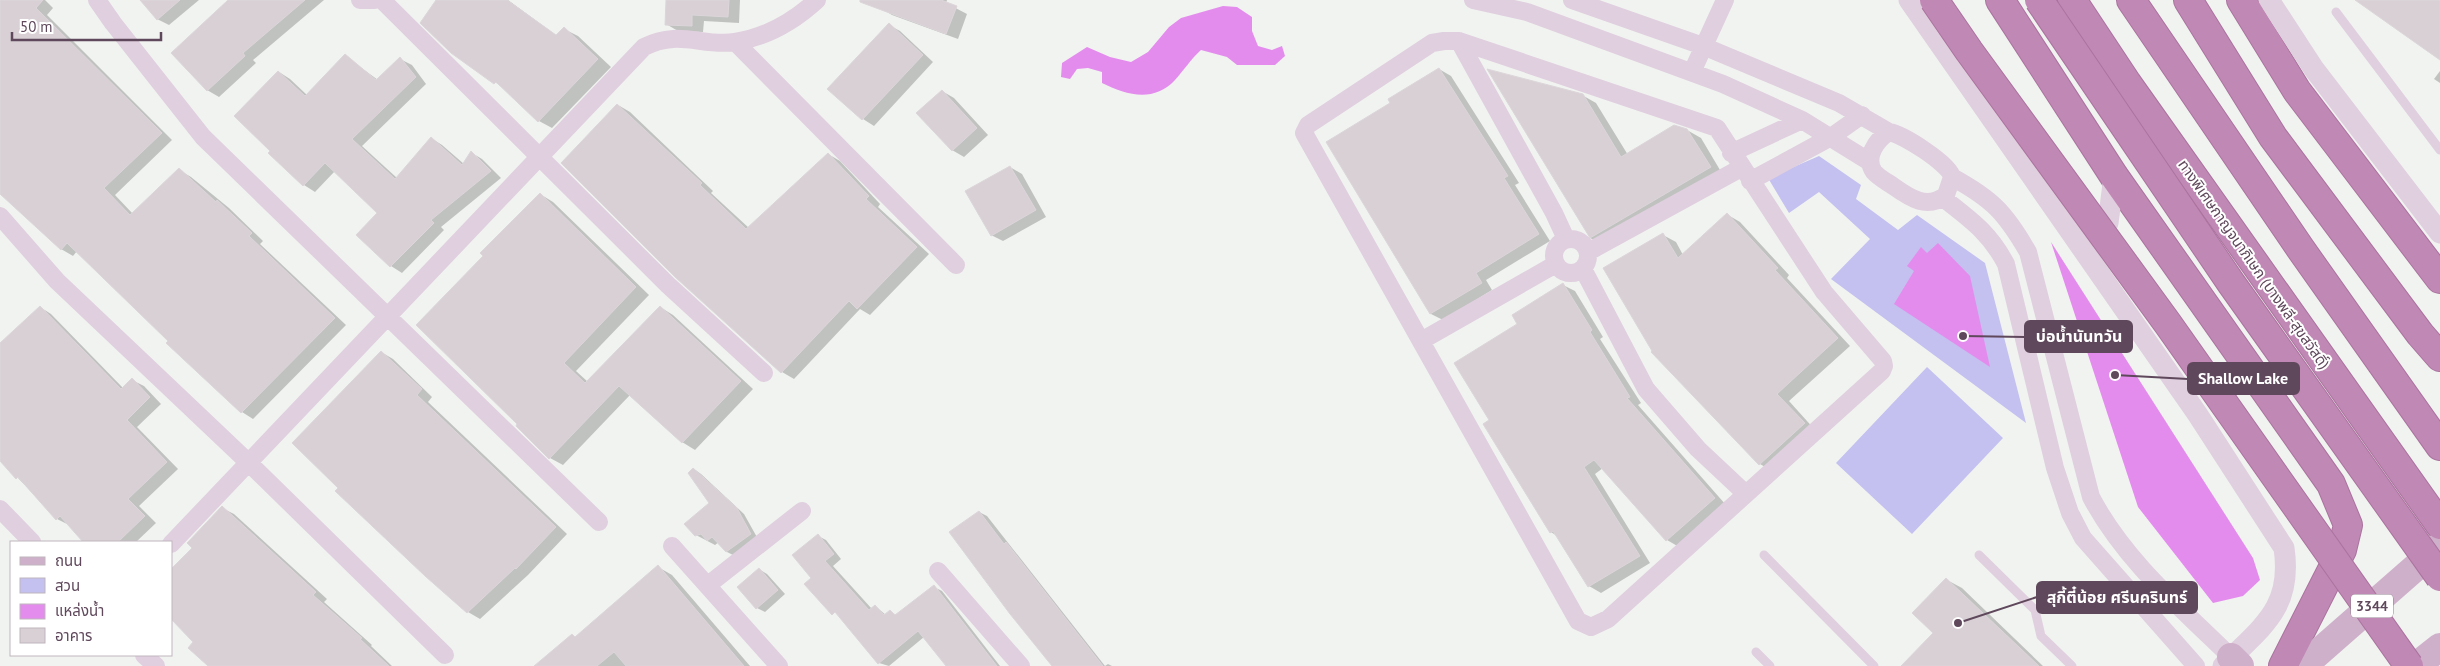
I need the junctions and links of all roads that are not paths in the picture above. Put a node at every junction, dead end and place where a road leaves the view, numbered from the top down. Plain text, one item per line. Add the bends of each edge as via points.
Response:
1 (97, 0) edge
2 (360, 0) edge
3 (375, 0) edge
4 (382, 0) edge
5 (817, 0) edge
6 (1474, 0) edge
7 (1572, 0) edge
8 (1725, 0) edge
9 (1909, 0) edge
10 (1934, 0) edge
11 (2000, 0) edge
12 (2039, 0) edge
13 (2072, 0) edge
14 (2131, 0) edge
15 (2172, 0) edge
16 (2188, 0) edge
17 (2241, 0) edge
18 (2269, 0) edge
19 (2336, 12) dead end
20 (1459, 41) junction
21 (734, 42) junction
22 (1703, 46) junction
23 (1692, 72) junction
24 (1862, 115) junction
25 (1802, 120) junction
26 (1888, 132) junction
27 (1831, 137) junction
28 (2273, 137) junction
29 (2440, 150) edge
30 (1732, 153) junction
31 (540, 157) junction
32 (1870, 162) junction
33 (1746, 174) junction
34 (2114, 176) junction
35 (1952, 177) junction
36 (1943, 198) junction
37 (0, 216) edge
38 (2440, 233) edge
39 (1566, 240) junction
40 (1588, 252) junction
41 (2087, 255) junction
42 (1556, 264) junction
43 (956, 265) dead end
44 (1583, 268) junction
45 (2440, 279) edge
46 (389, 317) junction
47 (1421, 342) junction
48 (2440, 357) edge
49 (764, 373) dead end
50 (2440, 446) edge
51 (250, 464) junction
52 (1746, 494) junction
53 (0, 509) edge
54 (802, 511) dead end
55 (599, 522) dead end
56 (2440, 525) edge
57 (31, 541) edge
58 (172, 543) edge
59 (672, 546) dead end
60 (2440, 546) edge
61 (1979, 554) dead end
62 (1764, 555) dead end
63 (2134, 558) junction
64 (938, 571) dead end
65 (2114, 576) junction
66 (2440, 577) edge
67 (708, 585) junction
68 (2440, 646) edge
69 (1756, 652) dead end
70 (445, 655) dead end
71 (145, 656) edge
72 (2231, 663) edge
73 (156, 666) edge
74 (779, 666) edge
75 (1021, 666) edge
76 (1770, 666) edge
77 (1874, 666) edge
78 (2072, 666) edge
79 (2196, 666) edge
80 (2283, 666) edge
81 (2303, 666) edge
82 (2409, 666) edge
83 (2416, 666) edge

1 - 46 street via 203,138
2 - 3 street
4 - 31 street
5 - 21 street via 798,18 771,31
6 - 23 street via 1527,12
7 - 22 street
8 - 22 street
9 - 41 street
10 - 82 highway, bridge
11 - 34 highway
12 - 66 highway, bridge via 2231,283
13 - 56 highway, ทางพิเศษกาญจนาภิเษก (บางพลี-สุขสวัสดิ์) via 2132,91
14 - 50 highway
15 - 28 highway
16 - 28 highway
17 - 45 highway via 2297,91
18 - 38 street via 2314,69
19 - 29 lane
20 - 30 street via 1709,124 1723,134
20 - 39 street
20 - 47 street via 1432,44 1305,129 1309,142
21 - 31 street via 674,38 644,47
21 - 43 street
22 - 23 street
22 - 24 street
23 - 25 street
24 - 26 street
24 - 27 street
25 - 27 street
25 - 30 street
26 - 32 street via 1873,150
26 - 35 street via 1901,135 1947,168
27 - 32 street
27 - 33 street
28 - 48 highway
30 - 33 street
31 - 46 street
31 - 49 street via 668,284
32 - 36 street via 1874,173 1914,200 1932,202
33 - 40 street
33 - 52 street via 1824,292 1884,366
34 - 41 street via 2108,223
34 - 80 highway via 2331,484 2348,525 2342,550
35 - 36 street
35 - 63 street via 1978,191 1999,208 2028,252 2091,497 2113,534
36 - 65 street via 1984,230 2006,264 2055,468 2070,513 2083,538
37 - 51 street via 57,281
39 - 40 street via 1582,242
39 - 42 street via 1555,250
40 - 44 street
41 - 72 street via 2198,415 2284,548 2287,571 2281,600
42 - 44 street via 1568,273
42 - 47 street
44 - 52 street via 1646,389 1698,449
46 - 51 street
46 - 55 street
47 - 52 street via 1578,621 1591,626 1608,619
51 - 58 street
51 - 70 street
53 - 57 street
54 - 67 street
59 - 67 street
60 - 81 main road, 3344
61 - 78 lane via 2035,610 2041,636
62 - 77 lane
63 - 65 street
63 - 72 street
64 - 75 street
65 - 79 street
67 - 74 street
68 - 83 main road
69 - 76 lane
71 - 73 street

